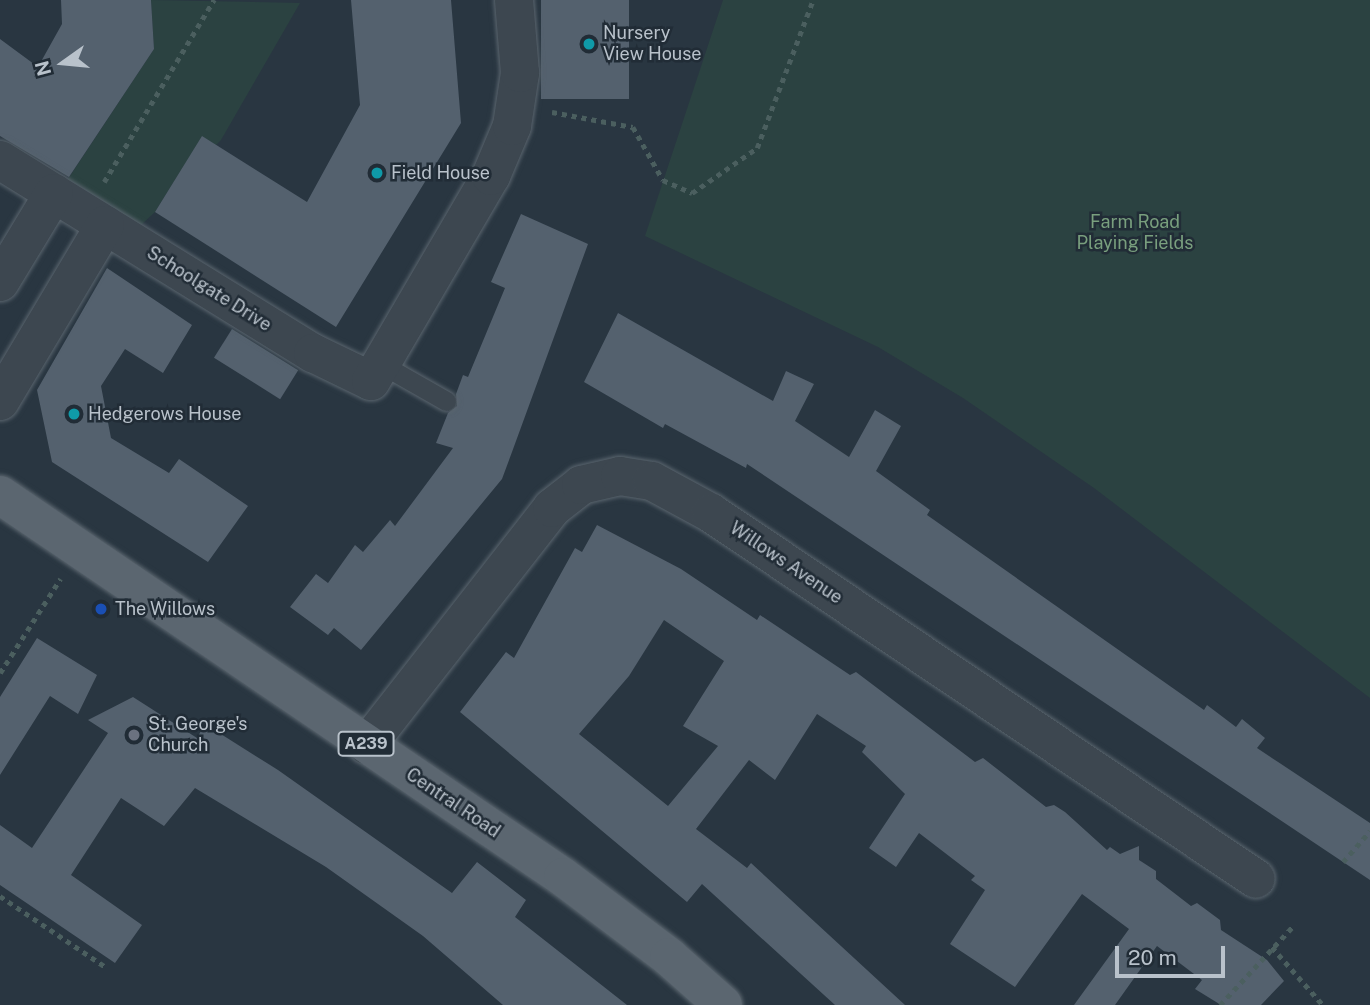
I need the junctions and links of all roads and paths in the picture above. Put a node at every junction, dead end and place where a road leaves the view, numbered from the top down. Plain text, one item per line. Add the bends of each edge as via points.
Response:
1 (214, 0) edge
2 (514, 0) edge
3 (813, 0) edge
4 (518, 105) junction
5 (0, 160) edge
6 (81, 210) junction
7 (0, 282) edge
8 (381, 364) junction
9 (0, 401) edge
10 (446, 401) dead end
11 (0, 495) edge
12 (79, 548) junction
13 (0, 673) edge
14 (367, 745) junction
15 (1369, 833) edge
16 (1343, 862) dead end
17 (1256, 878) dead end
18 (0, 896) edge
19 (1295, 924) dead end
20 (1272, 947) junction
21 (107, 968) dead end
22 (723, 1005) edge
23 (1220, 1005) edge
24 (1323, 1005) edge

1 - 6 path
2 - 4 street
3 - 4 path via 757,148 692,193 663,180 633,127
4 - 8 street via 491,176
5 - 6 street, Schoolgate Drive
6 - 7 street
6 - 8 street, Schoolgate Drive via 313,353 371,381
6 - 9 street
8 - 10 lane
11 - 12 main road, Central Road / A239
12 - 13 path
12 - 14 main road, Central Road / A239
14 - 17 street, Willows Avenue via 552,508 581,485 620,476 652,481 711,513
14 - 22 main road, Central Road / A239 via 563,877 669,957
15 - 16 path
18 - 21 path
19 - 20 path
20 - 23 path
20 - 24 path

